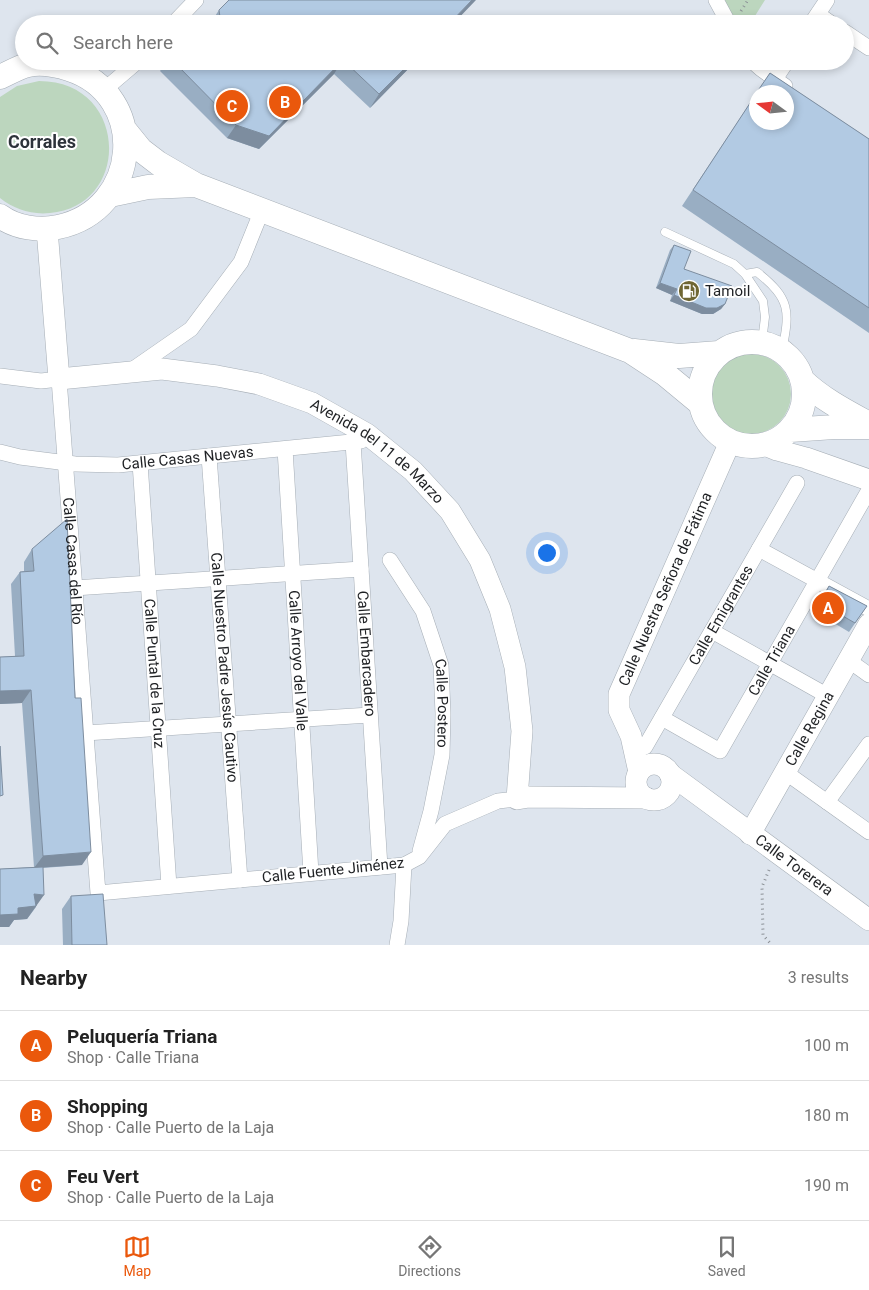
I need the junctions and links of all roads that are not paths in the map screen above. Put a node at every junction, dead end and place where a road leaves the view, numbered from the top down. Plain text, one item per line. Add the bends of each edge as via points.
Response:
1 (196, 0) edge
2 (716, 0) edge
3 (827, 0) edge
4 (182, 15) edge
5 (724, 15) edge
6 (817, 15) edge
7 (854, 38) edge
8 (869, 48) edge
9 (16, 70) edge
10 (73, 70) edge
11 (127, 70) edge
12 (761, 70) edge
13 (781, 70) edge
14 (0, 77) edge
15 (775, 79) junction
16 (104, 90) junction
17 (799, 94) edge
18 (124, 129) junction
19 (196, 185) junction
20 (110, 196) junction
21 (262, 210) junction
22 (0, 216) edge
23 (47, 229) junction
24 (665, 232) dead end
25 (745, 274) junction
26 (772, 347) junction
27 (630, 351) junction
28 (719, 353) junction
29 (128, 373) junction
30 (0, 376) edge
31 (60, 379) junction
32 (802, 380) junction
33 (700, 403) junction
34 (869, 426) edge
35 (790, 430) junction
36 (374, 440) junction
37 (353, 442) junction
38 (730, 442) junction
39 (765, 445) junction
40 (285, 449) junction
41 (0, 452) edge
42 (209, 456) junction
43 (64, 463) junction
44 (140, 463) junction
45 (869, 480) edge
46 (797, 483) dead end
47 (869, 490) edge
48 (759, 549) junction
49 (390, 560) dead end
50 (361, 569) junction
51 (293, 574) junction
52 (218, 578) junction
53 (817, 580) junction
54 (148, 583) junction
55 (74, 588) junction
56 (869, 609) edge
57 (869, 624) edge
58 (712, 631) junction
59 (848, 660) junction
60 (770, 664) junction
61 (869, 674) edge
62 (828, 696) junction
63 (370, 715) junction
64 (662, 718) junction
65 (302, 719) junction
66 (229, 724) junction
67 (158, 729) junction
68 (86, 733) junction
69 (869, 744) edge
70 (646, 762) junction
71 (785, 772) junction
72 (606, 797) junction
73 (654, 798) junction
74 (517, 799) junction
75 (827, 802) junction
76 (719, 811) junction
77 (868, 830) edge
78 (750, 834) junction
79 (419, 857) junction
80 (404, 865) junction
81 (380, 867) junction
82 (311, 873) junction
83 (240, 880) junction
84 (169, 886) junction
85 (98, 893) joint
86 (869, 920) edge
87 (397, 945) edge

1 - 4 street
2 - 5 street
3 - 6 street
7 - 8 street
9 - 14 main road
10 - 16 main road
11 - 16 street
12 - 15 street
13 - 15 street
15 - 17 street
16 - 18 main road via 117,108
18 - 19 main road via 141,150
18 - 20 main road via 126,152 121,175
19 - 20 main road via 148,187
19 - 21 main road
20 - 23 main road via 93,213 71,224
21 - 27 main road
21 - 29 street via 241,262 191,328
22 - 23 main road via 25,227
23 - 31 street, Calle Casas del Río
24 - 25 lane via 734,264
25 - 26 lane via 763,301
25 - 26 lane via 758,272 785,301 787,326
26 - 28 main road via 739,343
26 - 32 main road via 795,364
27 - 28 main road via 679,356
27 - 33 main road
28 - 33 main road via 703,375
29 - 31 street, Avenida del 11 de Marzo
29 - 36 street, Avenida del 11 de Marzo via 162,369 259,384 312,403
30 - 31 street, Avenida del 11 de Marzo via 41,381
31 - 43 street, Calle Casas del Río
32 - 34 main road via 815,392
32 - 35 main road via 804,398 800,415
33 - 38 main road via 710,426
34 - 35 main road
35 - 39 main road
36 - 37 street, Calle Casas Nuevas
36 - 74 street, Avenida del 11 de Marzo via 413,471 450,511 480,560 500,609 515,667 522,731
37 - 40 street, Calle Casas Nuevas
37 - 50 street, Calle Embarcadero
38 - 39 main road
38 - 70 street, Calle Nuestra Señora de Fátima via 619,694 619,710
39 - 45 street
40 - 42 street, Calle Casas Nuevas
40 - 51 street, Calle Arroyo del Valle
41 - 43 street, Calle Casas Nuevas
42 - 44 street, Calle Casas Nuevas
42 - 52 street, Calle Nuestro Padre Jesús Cautivo
43 - 44 street, Calle Casas Nuevas
43 - 55 street, Calle Casas del Río
44 - 54 street, Calle Puntal de la Cruz
46 - 48 street, Calle Emigrantes
47 - 53 street, Calle Triana
48 - 53 street
48 - 58 street, Calle Emigrantes
49 - 79 street, Calle Postero via 423,611 441,665 442,755
50 - 51 street
50 - 63 street, Calle Embarcadero
51 - 52 street
51 - 65 street, Calle Arroyo del Valle
52 - 54 street
52 - 66 street, Calle Nuestro Padre Jesús Cautivo
53 - 56 street
53 - 60 street, Calle Triana
54 - 55 street
54 - 67 street, Calle Puntal de la Cruz
55 - 68 street, Calle Casas del Río
57 - 59 street, Calle Regina
58 - 60 street
58 - 64 street, Calle Emigrantes
59 - 61 street
59 - 62 street, Calle Regina
60 - 62 street
60 - 64 street, Calle Triana via 720,751
62 - 71 street, Calle Regina
63 - 65 street
63 - 81 street, Calle Embarcadero
64 - 70 street, Calle Emigrantes
65 - 66 street
65 - 82 street, Calle Arroyo del Valle
66 - 67 street
66 - 83 street, Calle Nuestro Padre Jesús Cautivo
67 - 68 street
67 - 84 street, Calle Puntal de la Cruz
68 - 85 street, Calle Casas del Río
69 - 75 street
70 - 72 street, Calle Fuente Jiménez via 627,787
70 - 73 street, Calle Nuestra Señora de Fátima via 638,790
70 - 73 street via 671,785 670,790
70 - 76 street, Calle Torerera
71 - 75 street
71 - 78 street, Calle Regina
72 - 73 street, Calle Fuente Jiménez
72 - 74 street, Calle Fuente Jiménez
73 - 76 street, Calle Torerera
74 - 79 street, Calle Fuente Jiménez via 498,801 445,824
75 - 77 street
76 - 78 street, Calle Torerera
78 - 86 street, Calle Torerera
79 - 80 street, Calle Fuente Jiménez
80 - 81 street, Calle Fuente Jiménez
80 - 87 street
81 - 82 street, Calle Fuente Jiménez
82 - 83 street, Calle Fuente Jiménez
83 - 84 street, Calle Fuente Jiménez
84 - 85 street, Calle Fuente Jiménez

